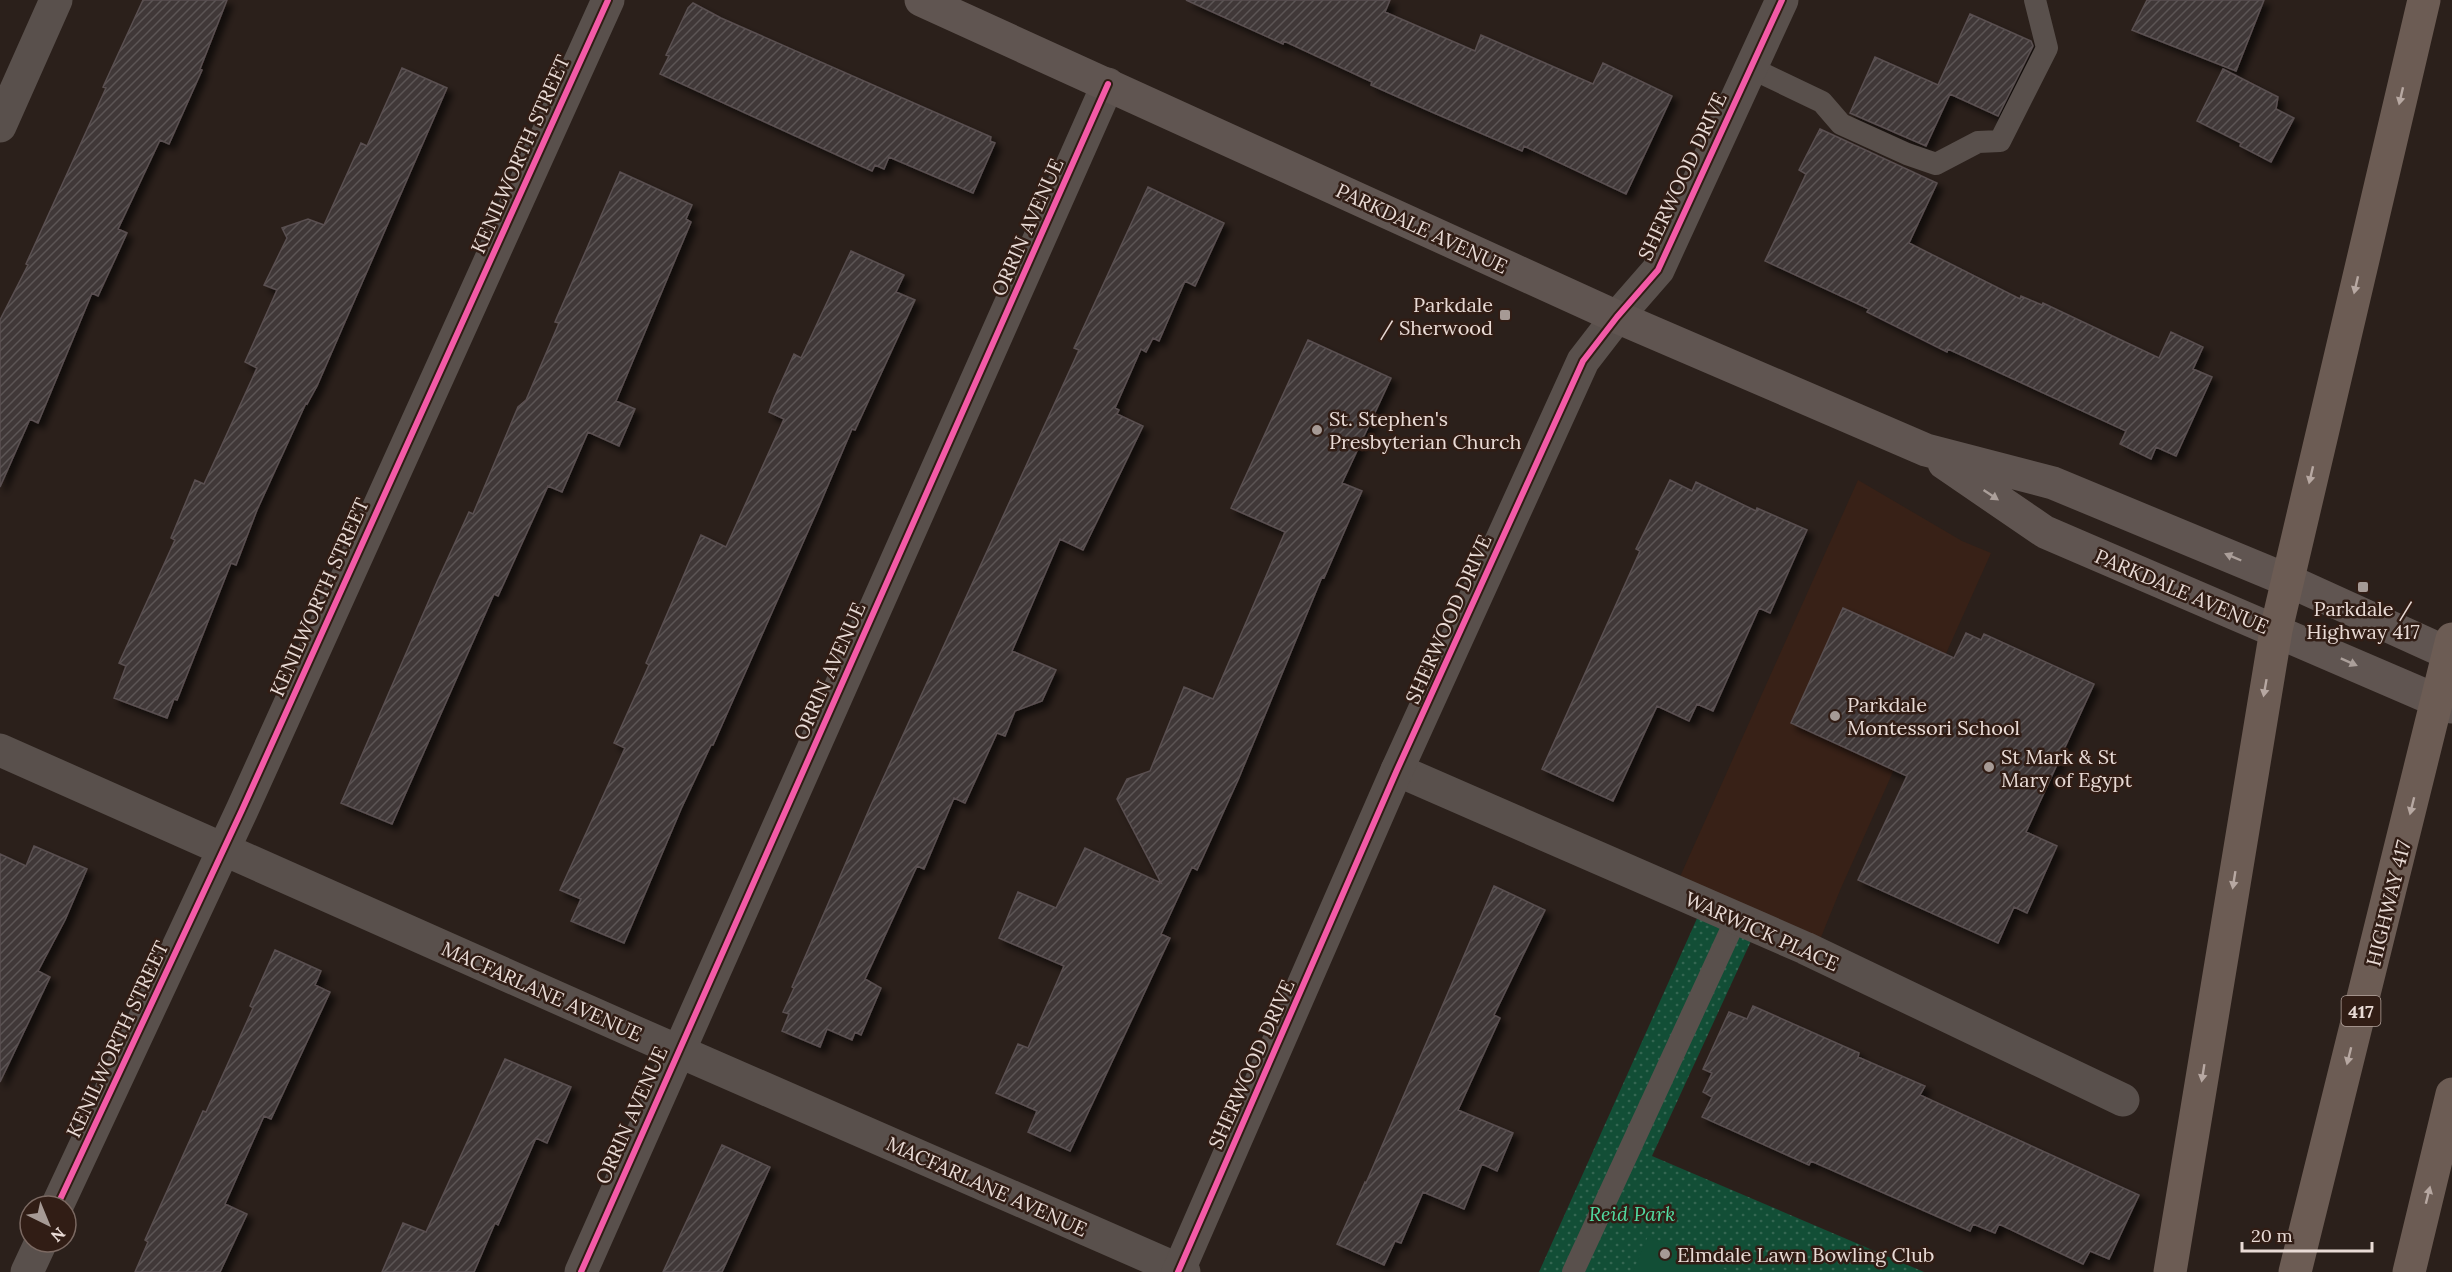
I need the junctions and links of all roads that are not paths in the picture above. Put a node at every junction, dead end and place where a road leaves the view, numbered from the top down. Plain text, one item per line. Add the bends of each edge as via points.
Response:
1 (56, 0) edge
2 (608, 0) edge
3 (921, 0) edge
4 (1782, 0) edge
5 (2035, 0) edge
6 (2424, 0) edge
7 (1751, 68) junction
8 (1108, 84) junction
9 (0, 126) edge
10 (1617, 317) junction
11 (1926, 450) junction
12 (2287, 580) junction
13 (2276, 630) junction
14 (2452, 639) edge
15 (2452, 655) edge
16 (2452, 707) edge
17 (0, 750) edge
18 (1397, 770) junction
19 (223, 850) junction
20 (1736, 919) junction
21 (678, 1051) junction
22 (2452, 1094) edge
23 (2123, 1100) dead end
24 (63, 1194) edge
25 (35, 1254) edge
26 (1180, 1271) edge
27 (27, 1272) edge
28 (581, 1272) edge
29 (1573, 1272) edge
30 (2170, 1272) edge
31 (2295, 1272) edge
32 (2409, 1272) edge

1 - 9 street
2 - 19 street, KENILWORTH STREET
3 - 8 main road, PARKDALE AVENUE
4 - 7 street, SHERWOOD DRIVE
5 - 7 lane via 2047,48 2000,141 1978,142 1936,164 1841,124 1822,102
6 -> 12 highway
7 - 10 street, SHERWOOD DRIVE via 1658,270
8 - 10 main road, PARKDALE AVENUE
8 - 21 street, ORRIN AVENUE
10 - 11 main road, PARKDALE AVENUE
10 - 18 street, SHERWOOD DRIVE via 1583,361
12 -> 11 main road, PARKDALE AVENUE via 2053,483
11 -> 13 main road, PARKDALE AVENUE via 2045,532
12 - 13 highway
12 - 15 main road, PARKDALE AVENUE
13 -> 16 main road, PARKDALE AVENUE
13 -> 30 highway
14 -> 31 highway, HIGHWAY 417 / 417
17 - 19 street, MACFARLANE AVENUE
18 - 20 street, WARWICK PLACE
18 - 26 street, SHERWOOD DRIVE
19 - 21 street, MACFARLANE AVENUE
19 - 24 street, KENILWORTH STREET
20 - 23 street, WARWICK PLACE
20 - 29 lane
21 - 26 street, MACFARLANE AVENUE
21 - 28 street, ORRIN AVENUE
32 -> 22 highway
25 - 27 street

